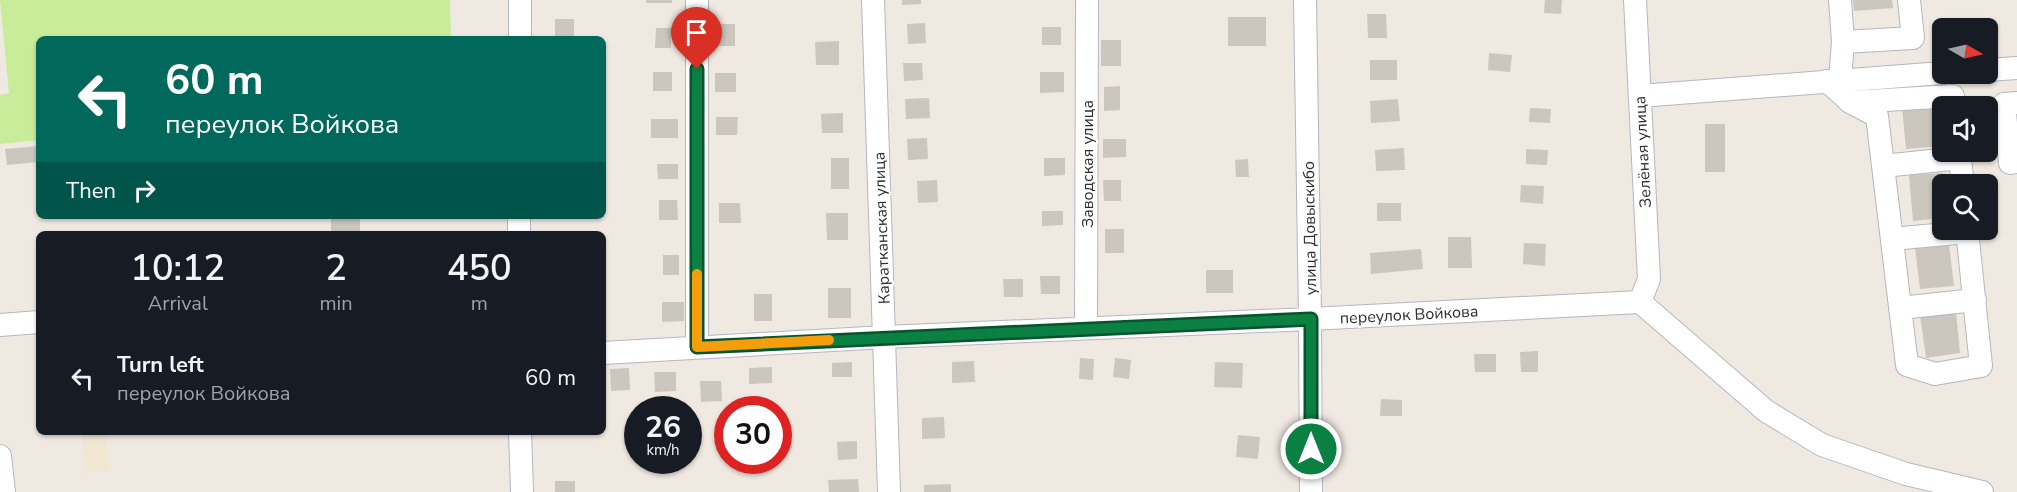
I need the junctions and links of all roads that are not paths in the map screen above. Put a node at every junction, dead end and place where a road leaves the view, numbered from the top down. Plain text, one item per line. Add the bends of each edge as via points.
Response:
1 (520, 0) edge
2 (697, 0) edge
3 (873, 0) edge
4 (1087, 0) edge
5 (1305, 0) edge
6 (1635, 0) edge
7 (1840, 0) edge
8 (1909, 0) edge
9 (520, 36) edge
10 (1843, 42) junction
11 (2017, 68) edge
12 (1998, 69) edge
13 (1932, 75) edge
14 (1833, 81) junction
15 (1640, 96) junction
16 (1932, 97) edge
17 (1850, 102) junction
18 (2017, 104) edge
19 (1932, 159) edge
20 (2017, 162) edge
21 (1883, 166) junction
22 (1932, 235) edge
23 (1892, 239) junction
24 (1968, 240) edge
25 (1974, 300) junction
26 (1640, 302) junction
27 (1900, 308) junction
28 (1311, 319) junction
29 (36, 322) edge
30 (0, 325) edge
31 (1086, 328) junction
32 (885, 337) junction
33 (697, 347) junction
34 (606, 353) edge
35 (520, 435) edge
36 (0, 456) edge
37 (4, 492) edge
38 (522, 492) edge
39 (889, 492) edge
40 (1311, 492) edge
41 (1982, 492) edge

1 - 9 street
2 - 33 street
3 - 32 street, Каратканская улица
4 - 31 street, Заводская улица
5 - 28 street, улица Довыскибо
6 - 15 street, Зелёная улица
7 - 10 street
8 - 10 street via 1913,38
10 - 14 street
11 - 12 street
13 - 14 street
14 - 15 street
14 - 17 street
15 - 26 street, Зелёная улица via 1649,279
16 - 17 street
17 - 21 street via 1877,116
18 - 20 street via 2004,105 2010,163
19 - 21 street
21 - 23 street
22 - 23 street
23 - 27 street
24 - 25 street
25 - 27 street
25 - 27 street via 1981,366 1935,374 1907,365
26 - 28 street, переулок Войкова
26 - 41 street via 1766,411 1822,446 1906,474
28 - 31 street, переулок Войкова
28 - 40 street, улица Довыскибо
29 - 30 street
31 - 32 street, переулок Войкова
32 - 33 street, переулок Войкова
32 - 39 street, Каратканская улица
33 - 34 street, переулок Войкова
35 - 38 street
36 - 37 street

